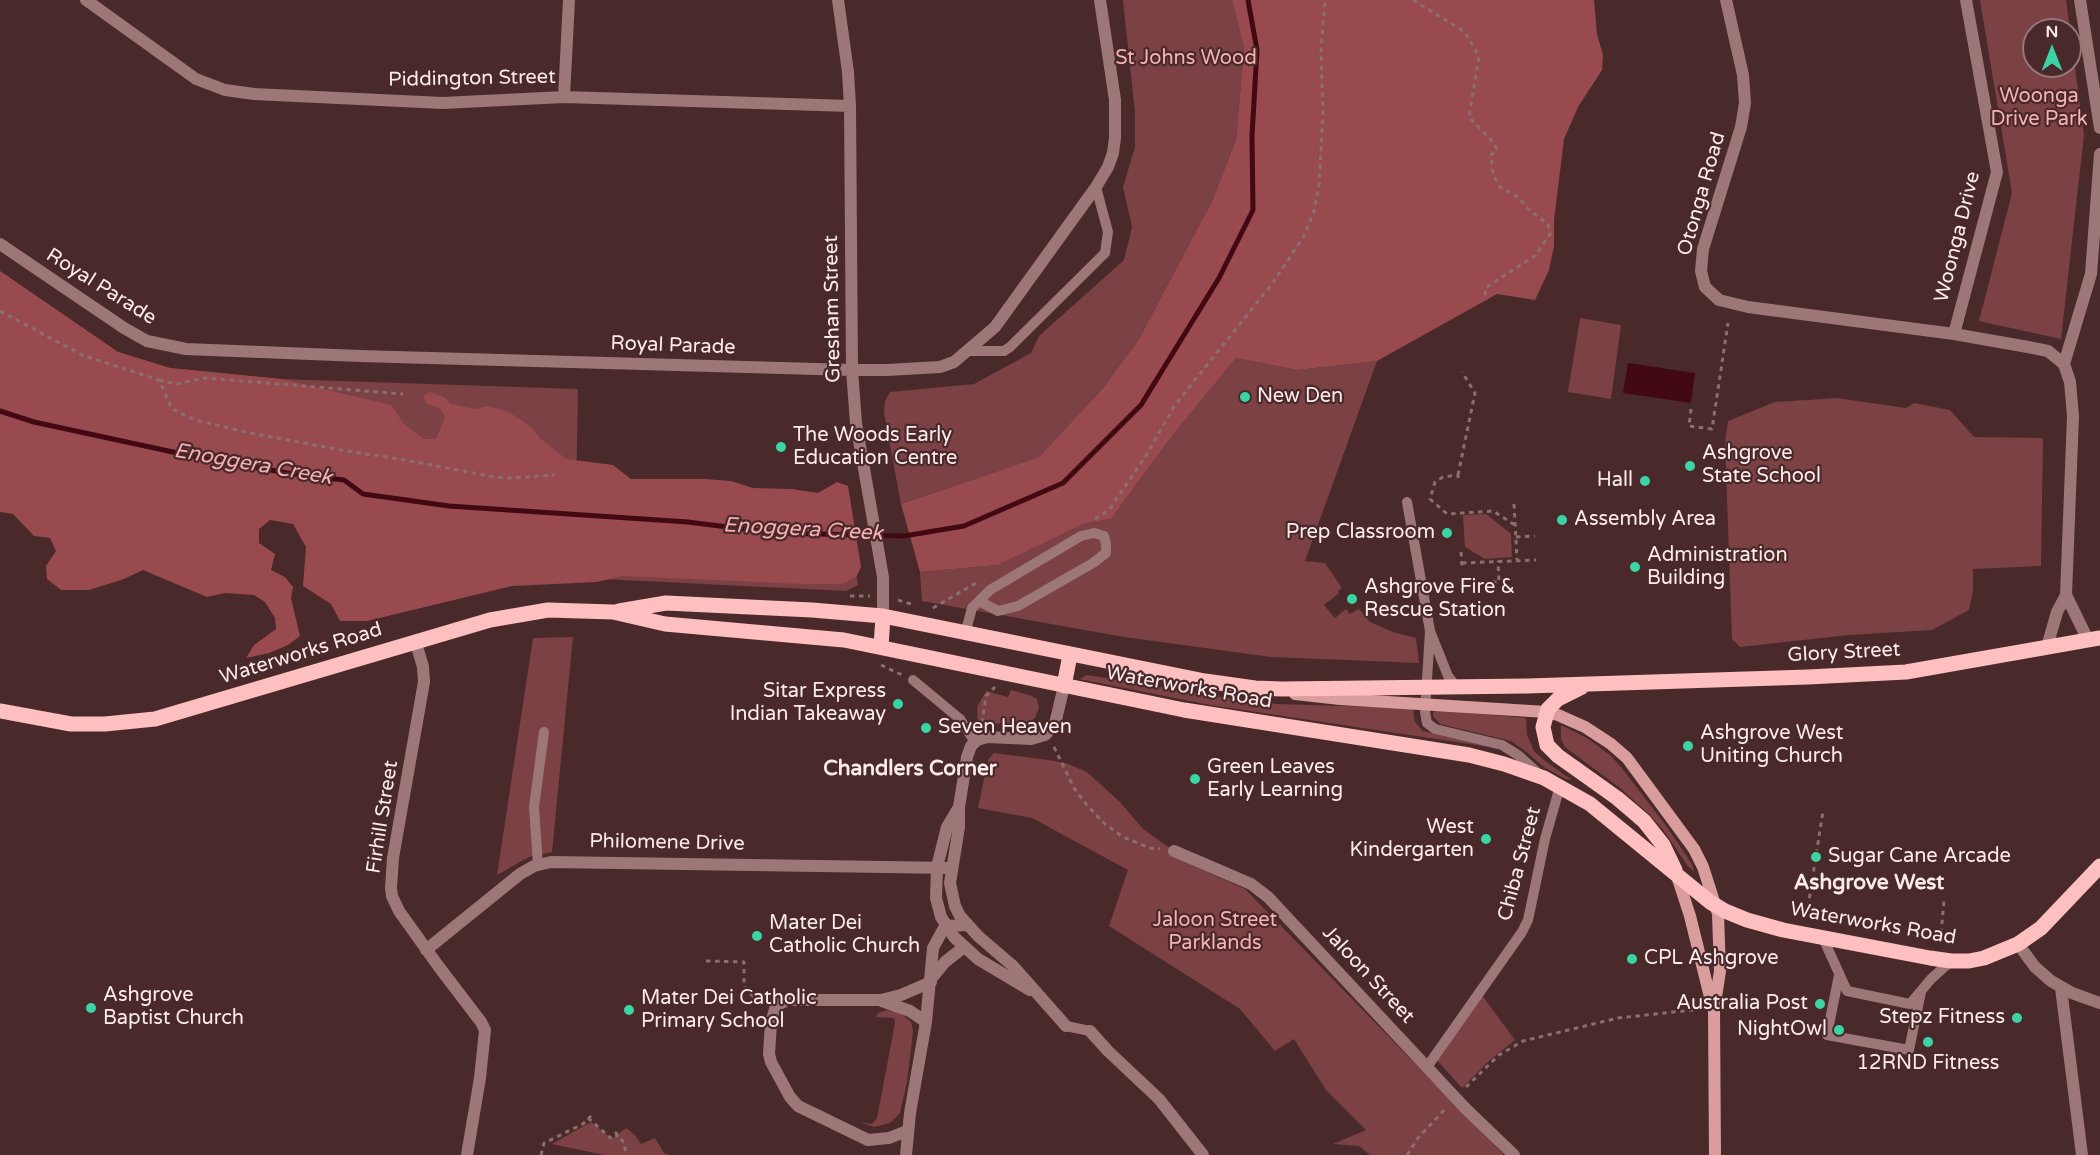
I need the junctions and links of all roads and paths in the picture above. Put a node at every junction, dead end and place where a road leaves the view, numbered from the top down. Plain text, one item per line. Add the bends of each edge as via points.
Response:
1 (86, 0) edge
2 (569, 0) edge
3 (838, 0) edge
4 (1100, 0) edge
5 (1324, 0) edge
6 (1413, 0) edge
7 (1726, 0) edge
8 (1966, 0) edge
9 (2080, 0) edge
10 (564, 97) junction
11 (850, 106) junction
12 (2100, 128) edge
13 (2100, 154) edge
14 (1096, 187) junction
15 (0, 244) edge
16 (1486, 300) dead end
17 (0, 311) edge
18 (1728, 323) dead end
19 (1954, 334) junction
20 (967, 351) junction
21 (2064, 364) junction
22 (852, 370) junction
23 (1462, 372) dead end
24 (159, 380) junction
25 (403, 394) dead end
26 (1691, 409) dead end
27 (555, 475) dead end
28 (1407, 502) dead end
29 (1514, 504) dead end
30 (1092, 522) dead end
31 (1515, 525) junction
32 (1535, 536) dead end
33 (1516, 537) junction
34 (1461, 552) dead end
35 (1517, 560) junction
36 (1536, 560) dead end
37 (1498, 561) junction
38 (978, 582) dead end
39 (1492, 582) dead end
40 (2066, 595) junction
41 (884, 598) junction
42 (979, 601) junction
43 (916, 605) dead end
44 (925, 607) dead end
45 (613, 612) junction
46 (851, 614) junction
47 (883, 616) junction
48 (1430, 631) junction
49 (965, 633) junction
50 (2094, 639) edge
51 (416, 642) junction
52 (881, 647) junction
53 (2047, 647) junction
54 (1070, 655) junction
55 (878, 664) dead end
56 (1000, 672) junction
57 (913, 680) joint
58 (1587, 685) junction
59 (1064, 686) junction
60 (1457, 688) junction
61 (1426, 696) junction
62 (0, 711) edge
63 (1546, 712) junction
64 (982, 723) dead end
65 (544, 732) dead end
66 (1045, 735) junction
67 (975, 742) junction
68 (1544, 778) junction
69 (1560, 786) junction
70 (958, 807) junction
71 (1823, 810) dead end
72 (1174, 851) joint
73 (538, 865) junction
74 (2100, 866) edge
75 (937, 867) junction
76 (951, 868) junction
77 (1677, 876) junction
78 (1944, 901) dead end
79 (1715, 906) junction
80 (1808, 907) dead end
81 (968, 925) junction
82 (945, 926) junction
83 (1941, 933) dead end
84 (1822, 938) junction
85 (2018, 944) junction
86 (964, 947) junction
87 (426, 950) junction
88 (706, 961) dead end
89 (1951, 961) junction
90 (1839, 975) junction
91 (931, 980) junction
92 (2061, 988) junction
93 (1921, 993) junction
94 (1037, 994) junction
95 (760, 1000) dead end
96 (881, 1000) junction
97 (2100, 1003) edge
98 (1693, 1010) dead end
99 (1714, 1011) junction
100 (926, 1022) junction
101 (1066, 1026) joint
102 (1090, 1030) joint
103 (1427, 1067) junction
104 (1457, 1099) junction
105 (908, 1131) junction
106 (467, 1155) edge
107 (542, 1155) edge
108 (625, 1155) edge
109 (906, 1155) edge
110 (1203, 1155) edge
111 (1407, 1155) edge
112 (1514, 1155) edge
113 (1715, 1155) edge
114 (2082, 1155) edge

1 - 10 street, Piddington Street via 196,79 225,90 443,103
2 - 10 street
3 - 11 street, Gresham Street
4 - 14 street, Royal Parade via 1115,100 1115,138 1108,167
5 - 30 path via 1319,185 1304,236 1272,284 1175,405 1109,510
6 - 16 path via 1465,32 1479,57 1469,117 1497,150 1491,155 1493,175 1500,187 1518,197 1548,224 1550,234 1536,255 1485,288
7 - 19 street, Otonga Road via 1743,75 1745,103 1741,128 1703,249 1701,271 1705,287 1719,300 1748,307
8 - 19 street, Woonga Drive via 1997,172
9 - 12 street
10 - 11 street, Piddington Street
11 - 22 street, Gresham Street
13 - 21 street via 2091,274
14 - 20 street, Royal Parade via 995,327
14 - 20 lane via 1108,232 1105,253 1010,347 1004,351
15 - 22 street, Royal Parade via 124,328 147,340 179,348
17 - 24 path via 82,355
18 - 26 path via 1712,429 1689,426
19 - 21 street, Woonga Drive via 2048,351
20 - 22 street, Royal Parade via 940,367
21 - 40 street via 2073,416
22 - 41 street, Gresham Street via 856,423
23 - 31 path via 1475,393 1458,477 1443,477 1435,482 1430,499 1447,514 1494,511
24 - 25 path via 176,384 206,378
24 - 27 path via 172,409 195,420 495,477
28 - 48 lane
29 - 31 path
31 - 33 path
32 - 33 path
33 - 35 path
34 - 37 path via 1462,565
35 - 36 path
35 - 37 path
37 - 39 path via 1499,582
38 - 44 path via 934,609
40 - 50 street
40 - 53 street
41 - 43 path
41 - 46 path via 848,596
41 - 47 street, Gresham Street
42 - 42 lane via 998,610 1018,606 1106,553 1104,536 1082,536 1008,578
42 - 49 lane via 969,615
45 - 46 main road, Waterworks Road via 666,603
45 - 51 main road, Waterworks Road via 530,611
45 - 52 main road, Waterworks Road via 665,624 844,640
46 - 47 main road, Waterworks Road
47 - 49 main road, Waterworks Road
47 - 52 main road
48 - 60 lane
48 - 61 lane
49 - 54 main road, Waterworks Road
50 - 53 main road, Glory Street
51 - 62 main road, Waterworks Road via 155,719 71,724
51 - 87 street, Firhill Street via 424,682 391,888 395,903
52 - 56 main road, Waterworks Road
53 - 58 main road, Glory Street via 1906,672
54 - 59 main road
54 - 61 main road, Waterworks Road via 1255,688
55 - 57 path
56 - 59 main road, Waterworks Road
56 - 64 path via 995,688 986,696
57 - 67 lane via 960,719
58 - 60 main road, Waterworks Road
58 - 63 main road via 1558,699
59 - 66 street via 1055,724
59 - 68 main road, Waterworks Road via 1184,710 1469,755
60 - 61 main road, Waterworks Road
61 - 63 main road, Waterworks Road
61 - 68 lane via 1425,718 1430,726 1502,745
63 - 77 main road via 1542,726 1550,748 1644,821 1666,851
63 - 79 main road, Waterworks Road via 1584,727 1626,758 1694,849
65 - 73 lane via 534,807
66 - 67 street via 1031,739 990,737
66 - 72 path via 1074,788 1105,824 1150,848
67 - 70 street via 968,754
68 - 69 main road, Waterworks Road
69 - 77 main road, Waterworks Road via 1626,831
69 - 103 lane, Chiba Street via 1528,920
70 - 75 street via 947,827
70 - 76 street via 958,834
71 - 80 path
72 - 103 street, Jaloon Street via 1251,884 1268,897
73 - 75 street, Philomene Drive via 580,862
73 - 87 street, Philomene Drive via 520,874
74 - 85 main road, Waterworks Road via 2041,928
75 - 76 street, Philomene Drive
75 - 82 street via 936,898
76 - 81 street via 955,906
77 - 79 main road, Waterworks Road
77 - 99 main road
78 - 83 path
79 - 84 main road, Waterworks Road via 1747,920
79 - 99 main road via 1720,971
81 - 82 street
81 - 86 street
81 - 94 street
82 - 86 street
82 - 91 street via 933,948
84 - 89 main road, Waterworks Road
84 - 90 lane
85 - 89 main road, Waterworks Road via 1984,958
85 - 92 street via 2035,967
86 - 91 street
86 - 94 street via 983,963
87 - 106 street, Firhill Street via 483,1024 480,1078
88 - 95 path via 744,962 744,986
89 - 93 lane
90 - 93 lane via 1847,991 1910,1004
90 - 93 lane via 1827,1035 1909,1050
91 - 96 street
91 - 100 street
92 - 97 street
92 - 114 street
94 - 101 street
96 - 100 street
96 - 105 street via 781,1002 771,1023 770,1059 791,1099 805,1110 868,1140
98 - 104 path via 1618,1018 1523,1041 1499,1055
99 - 113 main road
100 - 105 street
101 - 102 lane
102 - 110 street via 1159,1099
103 - 104 street, Jaloon Street
104 - 111 path via 1433,1120
104 - 112 street, Jaloon Street
105 - 109 street
107 - 108 path via 544,1143 590,1117 612,1139 616,1133 625,1144

